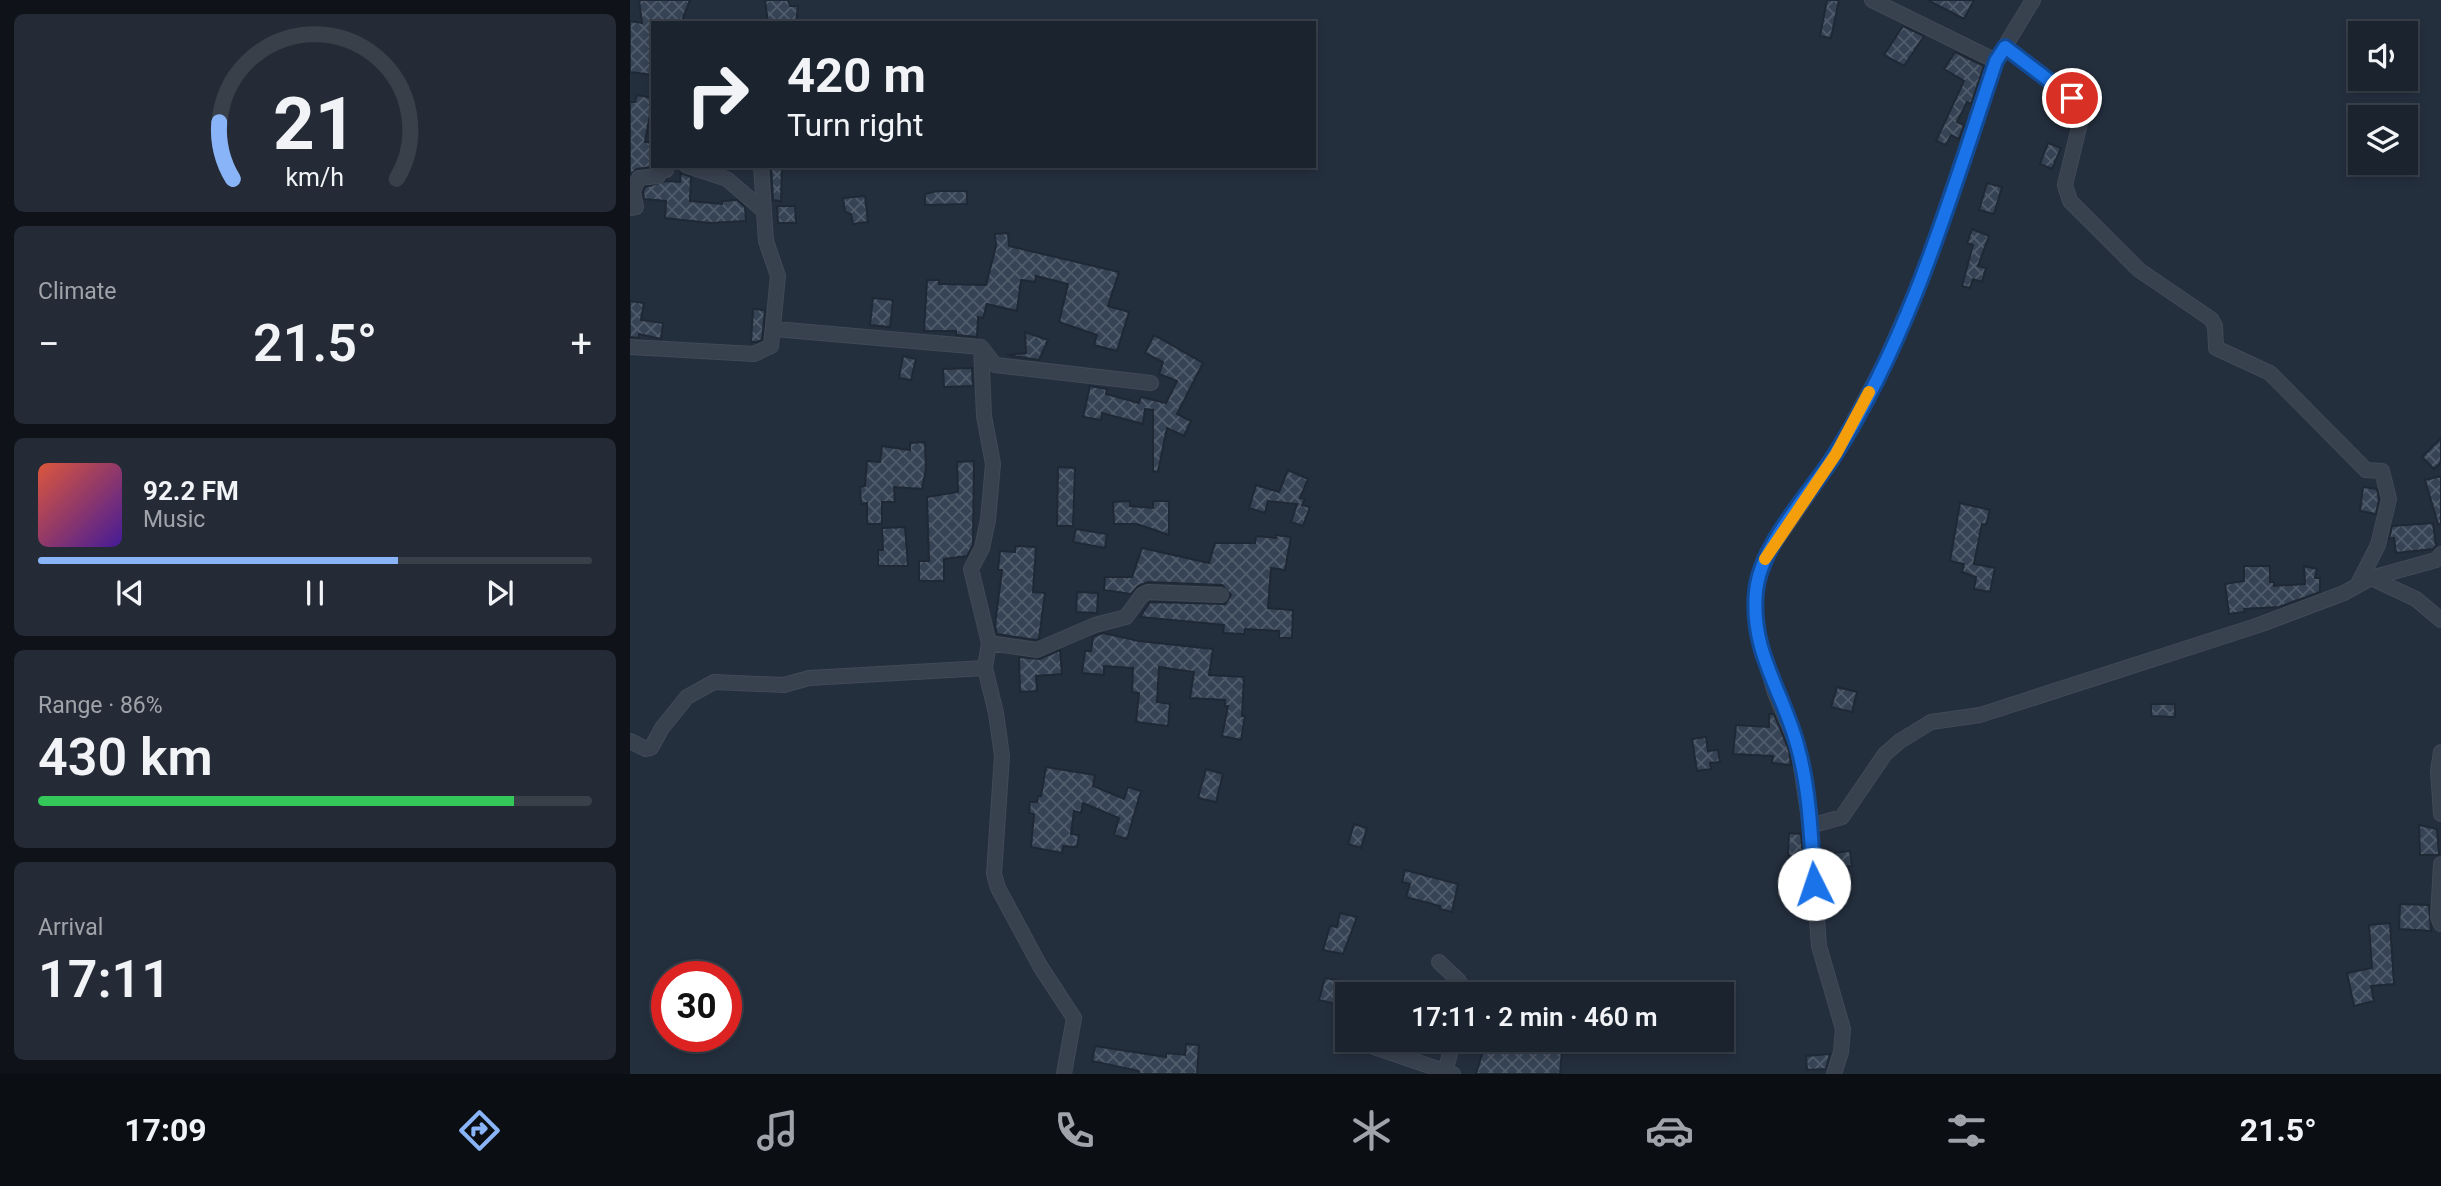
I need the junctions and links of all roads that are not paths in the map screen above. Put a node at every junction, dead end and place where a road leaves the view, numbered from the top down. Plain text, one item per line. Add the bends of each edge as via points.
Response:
1 (1872, 0) edge
2 (2033, 0) edge
3 (2005, 47) junction
4 (1996, 61) junction
5 (666, 168) edge
6 (693, 168) edge
7 (761, 168) edge
8 (630, 208) edge
9 (764, 211) junction
10 (775, 329) junction
11 (630, 347) edge
12 (981, 347) junction
13 (1151, 383) dead end
14 (2441, 554) edge
15 (2371, 579) junction
16 (2357, 586) junction
17 (1221, 595) dead end
18 (2441, 620) edge
19 (989, 643) junction
20 (985, 668) junction
21 (630, 741) edge
22 (2441, 752) edge
23 (2441, 814) edge
24 (1810, 827) junction
25 (2441, 864) edge
26 (2441, 924) edge
27 (1439, 962) dead end
28 (1459, 982) edge
29 (1388, 1052) edge
30 (1452, 1052) edge
31 (1449, 1073) edge
32 (1065, 1074) edge
33 (1834, 1074) edge

1 - 4 street
2 - 3 street
3 - 4 street
3 - 16 street via 2077,106 2080,123 2065,185 2070,201 2139,270 2211,319 2216,326 2216,348 2270,373 2366,470 2382,471 2389,499 2378,545
4 - 24 street via 1925,270 1895,342 1836,454 1780,534 1758,578 1759,639 1798,747
5 - 8 street via 660,169 659,176 639,177 633,191 636,207
6 - 9 street via 727,179
7 - 9 street
9 - 10 street via 766,242 778,276
10 - 11 street via 771,346 754,354
10 - 12 street
12 - 13 street via 995,365
12 - 19 street via 984,416 993,464 988,520 982,548 971,569
14 - 15 street via 2436,560
15 - 16 street
15 - 18 street via 2416,599
16 - 24 street via 2259,625 1980,715 1931,722 1885,754 1842,817
17 - 19 street via 1149,592 1142,594 1126,617 1037,650
19 - 20 street
20 - 21 street via 809,678 784,685 720,681 690,694 651,748
20 - 32 street via 1002,757 995,881 1040,967 1074,1018
22 - 23 street
24 - 33 street via 1819,946 1843,1030
25 - 26 street
27 - 28 street
29 - 31 street
30 - 31 street

